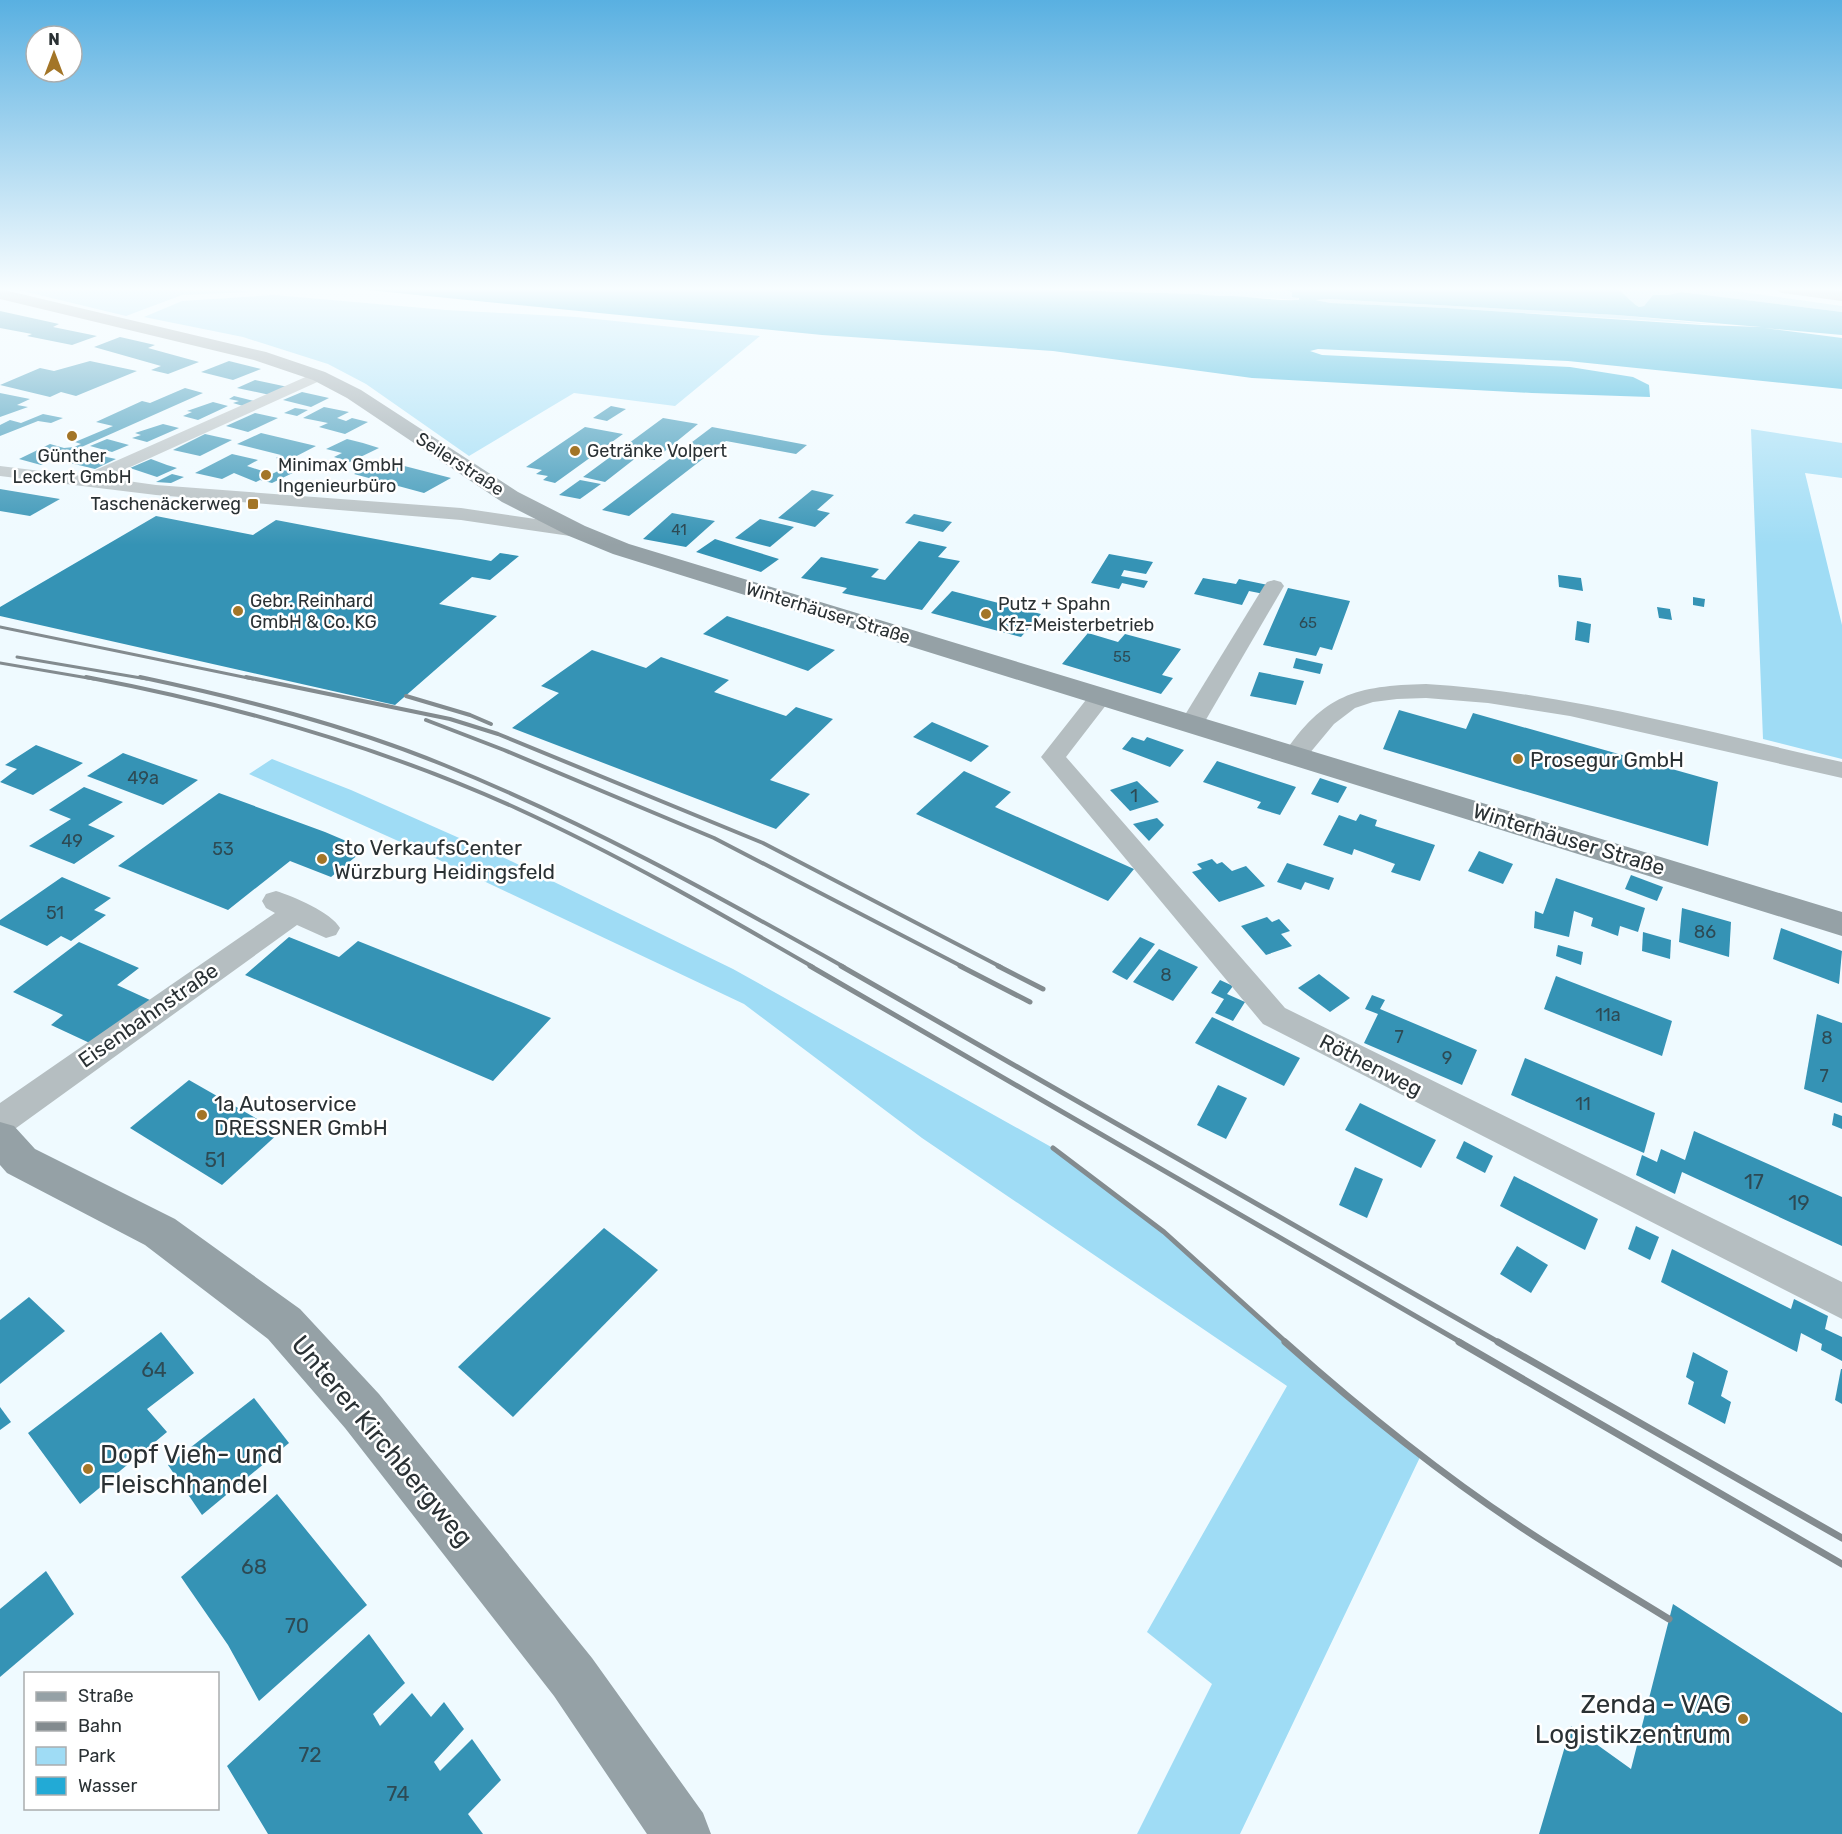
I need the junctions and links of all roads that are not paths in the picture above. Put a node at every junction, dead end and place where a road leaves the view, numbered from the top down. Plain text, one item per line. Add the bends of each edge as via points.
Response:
1 (312, 374) edge
2 (319, 376) junction
3 (0, 471) edge
4 (83, 482) junction
5 (510, 497) junction
6 (461, 514) junction
7 (577, 531) junction
8 (1274, 586) dead end
9 (1101, 696) junction
10 (1192, 723) junction
11 (1295, 755) junction
12 (1842, 770) edge
13 (1842, 924) edge
14 (326, 928) dead end
15 (0, 1121) edge
16 (0, 1138) edge
17 (1842, 1301) edge
18 (682, 1834) edge

1 - 2 main road, Seilerstraße
2 - 4 street
2 - 5 main road, Seilerstraße via 354,394
3 - 4 street, Winterhäuser Straße
4 - 6 street, Winterhäuser Straße
5 - 6 street, Winterhäuser Straße via 503,506 487,512
5 - 7 main road, Seilerstraße
6 - 7 street, Winterhäuser Straße
7 - 9 main road, Winterhäuser Straße via 676,567
8 - 10 street
9 - 10 main road, Winterhäuser Straße
9 - 17 street, Röthenweg via 1053,757 1275,1016
10 - 11 main road, Winterhäuser Straße
11 - 12 street via 1346,704 1379,695 1430,692 1570,709
11 - 13 main road, Winterhäuser Straße
14 - 15 street, Eisenbahnstraße via 286,906
16 - 18 main road, Unterer Kirchbergweg via 21,1161 160,1232 284,1324 362,1411 573,1677

